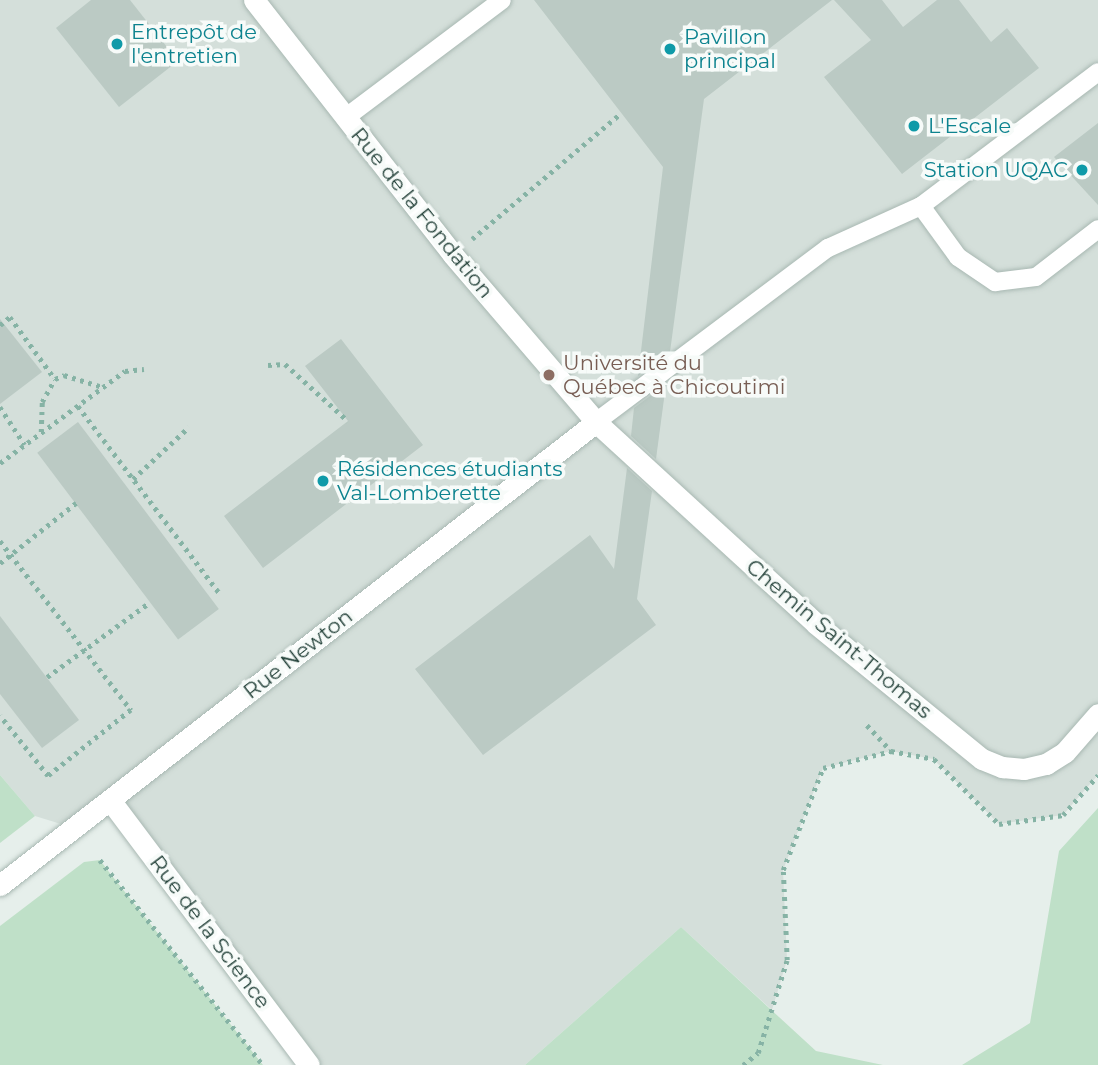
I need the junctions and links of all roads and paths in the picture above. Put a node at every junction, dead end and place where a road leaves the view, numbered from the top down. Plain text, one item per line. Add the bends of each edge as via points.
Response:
1 (254, 0) edge
2 (502, 0) edge
3 (1098, 72) edge
4 (621, 113) dead end
5 (345, 118) junction
6 (922, 206) junction
7 (1098, 229) edge
8 (453, 255) junction
9 (0, 324) edge
10 (268, 365) dead end
11 (144, 369) dead end
12 (55, 379) junction
13 (104, 387) junction
14 (78, 406) junction
15 (0, 407) edge
16 (348, 421) dead end
17 (596, 422) junction
18 (189, 427) dead end
19 (41, 433) junction
20 (25, 445) junction
21 (0, 463) edge
22 (133, 479) junction
23 (76, 503) dead end
24 (0, 541) edge
25 (11, 555) junction
26 (0, 564) edge
27 (221, 595) dead end
28 (149, 603) dead end
29 (85, 650) junction
30 (47, 677) dead end
31 (1098, 714) edge
32 (0, 716) edge
33 (867, 725) dead end
34 (891, 751) junction
35 (1098, 775) edge
36 (110, 800) junction
37 (100, 860) dead end
38 (0, 885) edge
39 (263, 1065) edge
40 (309, 1065) edge
41 (743, 1065) edge

1 - 5 street, Rue de la Fondation
2 - 5 lane
3 - 6 lane
4 - 8 path
5 - 8 street, Rue de la Fondation
6 - 7 lane via 957,257 995,282 1036,277
6 - 17 lane via 828,248
8 - 17 street, Rue de la Fondation
9 - 12 path via 10,317
10 - 16 path via 285,364
11 - 13 path via 125,371
12 - 13 path via 64,375
12 - 19 path via 42,402
13 - 14 path
14 - 19 path
14 - 22 path
15 - 20 path
17 - 31 street, Chemin Saint-Thomas via 815,622 982,759 1013,768 1046,764 1065,752
17 - 36 street, Rue Newton
18 - 22 path
19 - 20 path
20 - 21 path
22 - 27 path
23 - 25 path
24 - 25 path
25 - 26 path
25 - 29 path
28 - 29 path
29 - 30 path
29 - 32 path via 131,710 48,776
33 - 34 path
34 - 35 path via 933,759 999,824 1063,815
34 - 41 path via 823,768 783,870 788,960 758,1053
36 - 38 street, Rue Newton
36 - 40 street, Rue de la Science
37 - 39 path

